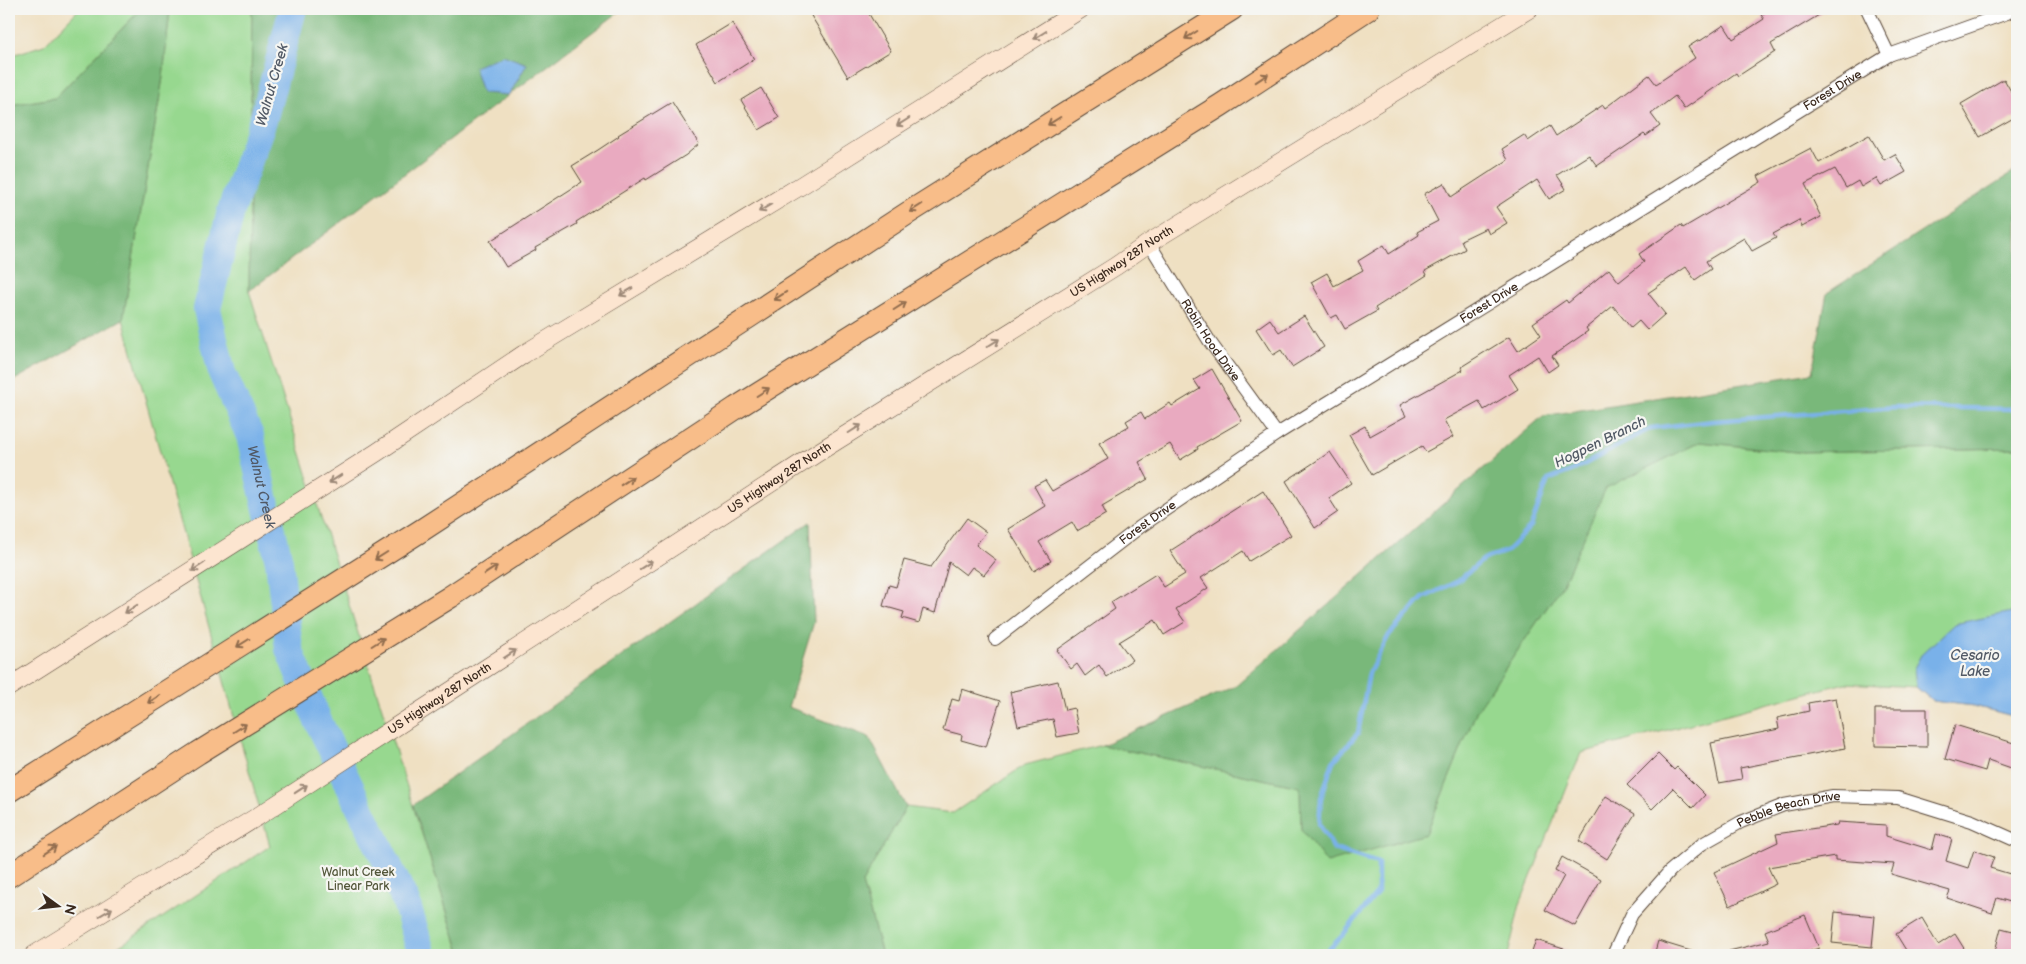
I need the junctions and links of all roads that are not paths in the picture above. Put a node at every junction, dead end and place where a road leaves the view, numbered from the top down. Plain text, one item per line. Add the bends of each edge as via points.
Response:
1 (1081, 9) edge
2 (1232, 9) edge
3 (1368, 9) edge
4 (1529, 9) edge
5 (1867, 9) edge
6 (2007, 13) dead end
7 (1890, 55) junction
8 (1149, 243) junction
9 (1277, 434) junction
10 (995, 639) dead end
11 (9, 688) edge
12 (9, 792) edge
13 (2017, 841) edge
14 (9, 876) edge
15 (34, 955) edge
16 (1614, 955) edge

1 -> 11 main road via 802,185 524,354 376,453
2 -> 12 highway via 908,213 422,530
14 -> 3 highway via 198,753 450,597 736,408 1213,110
4 - 8 main road, US Highway 287 North
5 - 7 street
6 - 7 street, Forest Drive
7 - 9 street, Forest Drive
8 - 9 street, Robin Hood Drive via 1210,342
15 -> 8 main road, US Highway 287 North via 260,815 817,453
9 - 10 street, Forest Drive via 1140,527
13 - 16 street, Pebble Beach Drive via 1972,821 1898,798 1833,796 1784,805 1742,822 1702,844 1670,871 1632,914

